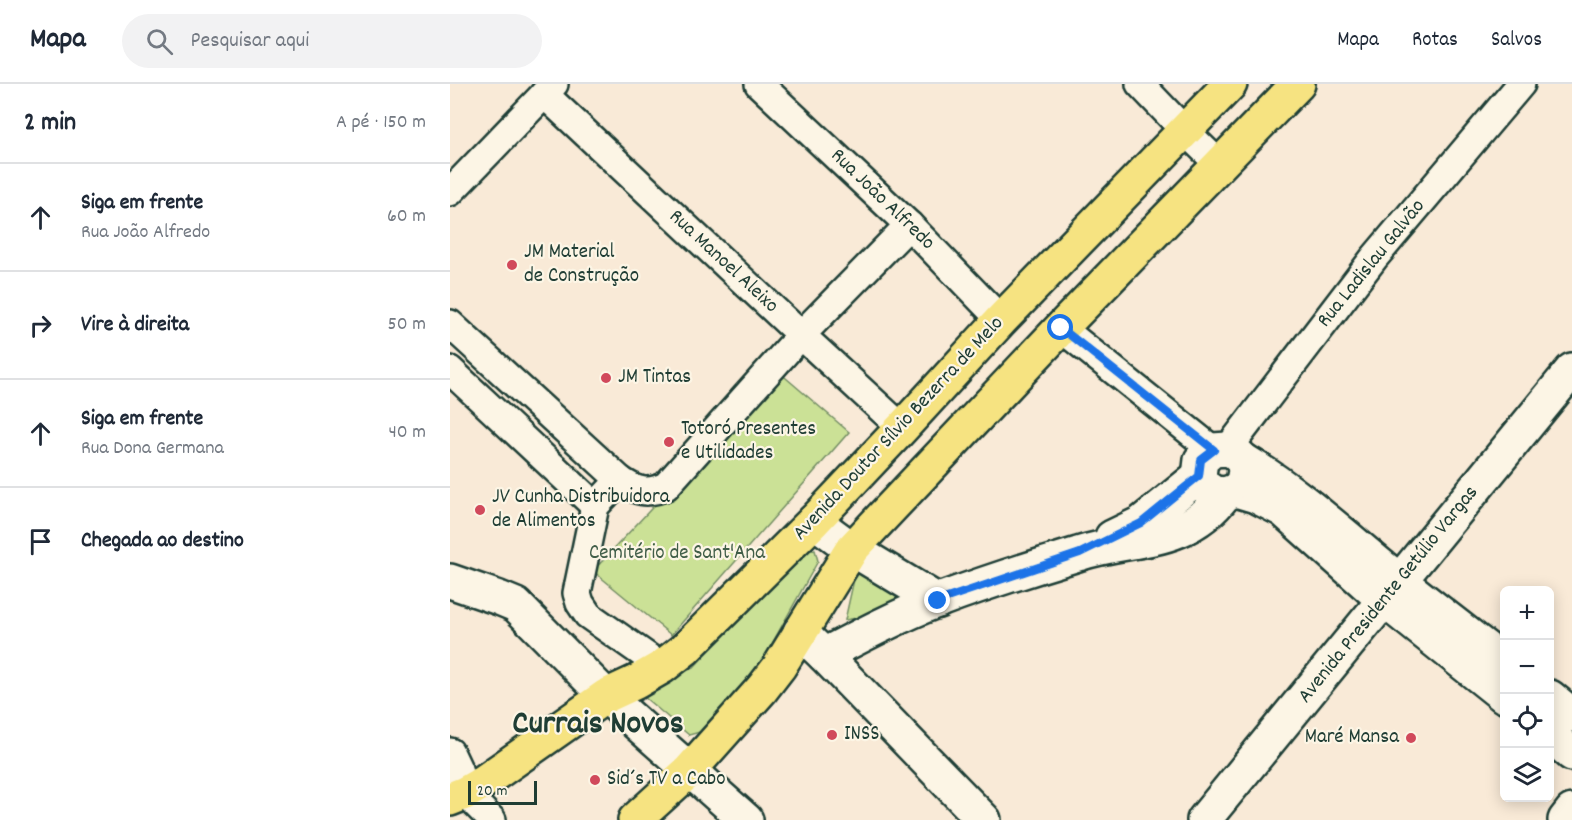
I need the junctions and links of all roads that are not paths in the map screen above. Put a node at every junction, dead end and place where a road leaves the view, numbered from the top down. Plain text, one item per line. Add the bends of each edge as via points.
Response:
1 (759, 84) edge
2 (1140, 84) edge
3 (1230, 84) edge
4 (1298, 84) edge
5 (1521, 84) edge
6 (549, 89) edge
7 (1185, 131) junction
8 (1220, 165) junction
9 (450, 192) edge
10 (909, 225) junction
11 (1001, 320) junction
12 (450, 324) edge
13 (1061, 328) junction
14 (801, 335) junction
15 (479, 351) junction
16 (1572, 370) edge
17 (453, 373) edge
18 (903, 428) junction
19 (1224, 470) junction
20 (620, 480) junction
21 (595, 506) junction
22 (814, 521) junction
23 (852, 549) junction
24 (450, 581) edge
25 (1393, 591) junction
26 (938, 601) junction
27 (800, 632) junction
28 (824, 655) junction
29 (1500, 659) edge
30 (662, 667) junction
31 (1502, 694) edge
32 (606, 696) junction
33 (1554, 700) edge
34 (1572, 715) edge
35 (1554, 738) edge
36 (450, 752) edge
37 (1572, 754) edge
38 (689, 771) junction
39 (457, 796) edge
40 (1572, 811) edge
41 (492, 820) edge
42 (635, 820) edge
43 (746, 820) edge
44 (984, 820) edge
45 (1204, 820) edge
46 (1565, 820) edge

1 - 10 street, Rua João Alfredo
2 - 7 street
3 - 7 highway, Avenida Doutor Sílvio Bezerra de Melo
4 - 8 highway
5 - 19 street, Rua Ladislau Galvão via 1374,258
6 - 9 street
6 - 14 street, Rua Manoel Aleixo
7 - 8 street
7 - 11 highway, Avenida Doutor Sílvio Bezerra de Melo
8 - 13 highway
10 - 11 street, Rua João Alfredo
10 - 14 street
11 - 18 highway, Avenida Doutor Sílvio Bezerra de Melo
12 - 15 street
13 - 19 street
13 - 23 highway
14 - 18 street, Rua Manoel Aleixo
14 - 20 street via 666,486 634,490
15 - 17 street
15 - 20 street
16 - 25 main road, Avenida Presidente Getúlio Vargas
17 - 21 street
18 - 22 highway, Avenida Doutor Sílvio Bezerra de Melo
19 - 25 main road
19 - 26 main road via 1141,523 1080,553
20 - 21 street
21 - 30 street via 577,593 583,609
22 - 23 main road
22 - 30 highway, Avenida Doutor Sílvio Bezerra de Melo
23 - 26 main road
23 - 27 highway
24 - 32 main road via 516,606
25 - 29 main road
25 - 31 main road
25 - 45 main road, Avenida Presidente Getúlio Vargas
26 - 28 main road
27 - 28 main road
27 - 38 highway via 762,689
28 - 44 main road
30 - 32 highway, Avenida Doutor Sílvio Bezerra de Melo
32 - 38 main road
32 - 39 highway, Avenida Doutor Sílvio Bezerra de Melo
33 - 34 main road
35 - 37 main road
36 - 39 street via 458,769
38 - 42 highway
38 - 43 main road
39 - 41 street
40 - 46 main road

